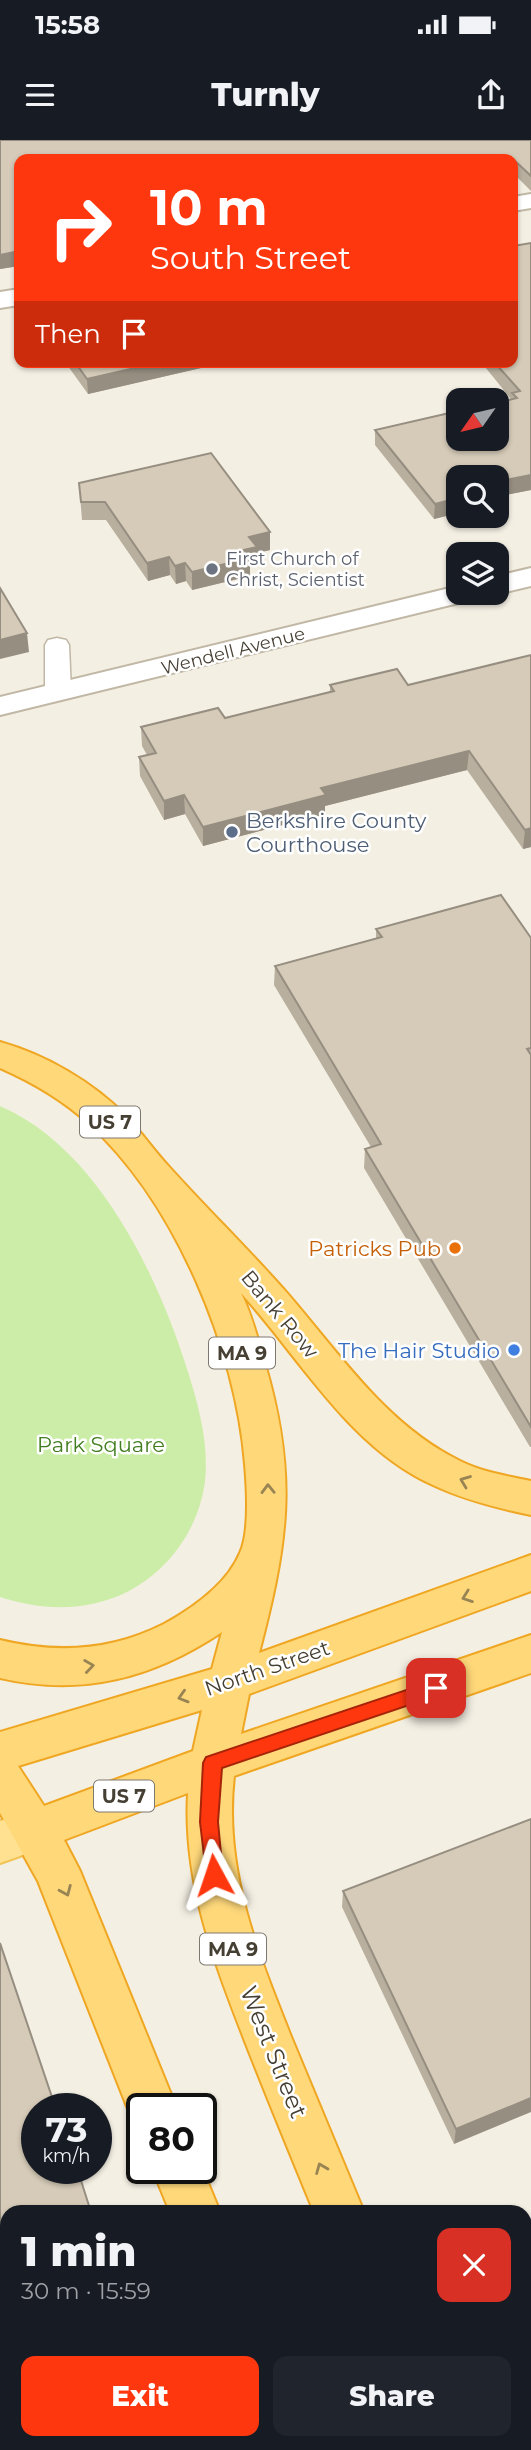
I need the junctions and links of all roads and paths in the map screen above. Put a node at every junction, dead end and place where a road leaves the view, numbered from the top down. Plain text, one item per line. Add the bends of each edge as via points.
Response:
1 (531, 577) edge
2 (509, 582) edge
3 (446, 598) edge
4 (57, 645) dead end
5 (58, 692) junction
6 (0, 706) edge
7 (0, 1054) edge
8 (149, 1169) junction
9 (531, 1498) edge
10 (261, 1556) junction
11 (531, 1573) edge
12 (531, 1654) edge
13 (11, 1662) edge
14 (228, 1683) junction
15 (0, 1752) edge
16 (213, 1763) junction
17 (0, 1777) edge
18 (17, 1836) edge
19 (147, 2093) edge
20 (184, 2184) edge
21 (192, 2205) edge
22 (336, 2205) edge

1 - 2 street
3 - 5 street, Wendell Avenue
4 - 5 lane
5 - 6 street, Wendell Avenue
7 - 8 highway, Bank Row / US 7 via 63,1084 111,1124
9 -> 8 highway, Bank Row / US 7 via 502,1494 434,1467 383,1430
10 -> 8 highway, Bank Row / MA 9 via 268,1512 267,1470 250,1379 226,1300 186,1224
13 -> 10 highway, Bank Row via 85,1668 143,1656 195,1628 231,1600
10 - 14 highway, Bank Row / MA 9
11 -> 14 highway, North Street
12 - 16 highway, US 7
14 -> 15 highway, North Street
14 - 16 highway, Bank Row / MA 9
16 - 18 highway, US 7
22 -> 16 highway, West Street / MA 9 via 232,1946 214,1875 209,1822
17 - 18 highway
18 -> 19 highway via 57,1871
20 - 21 highway

